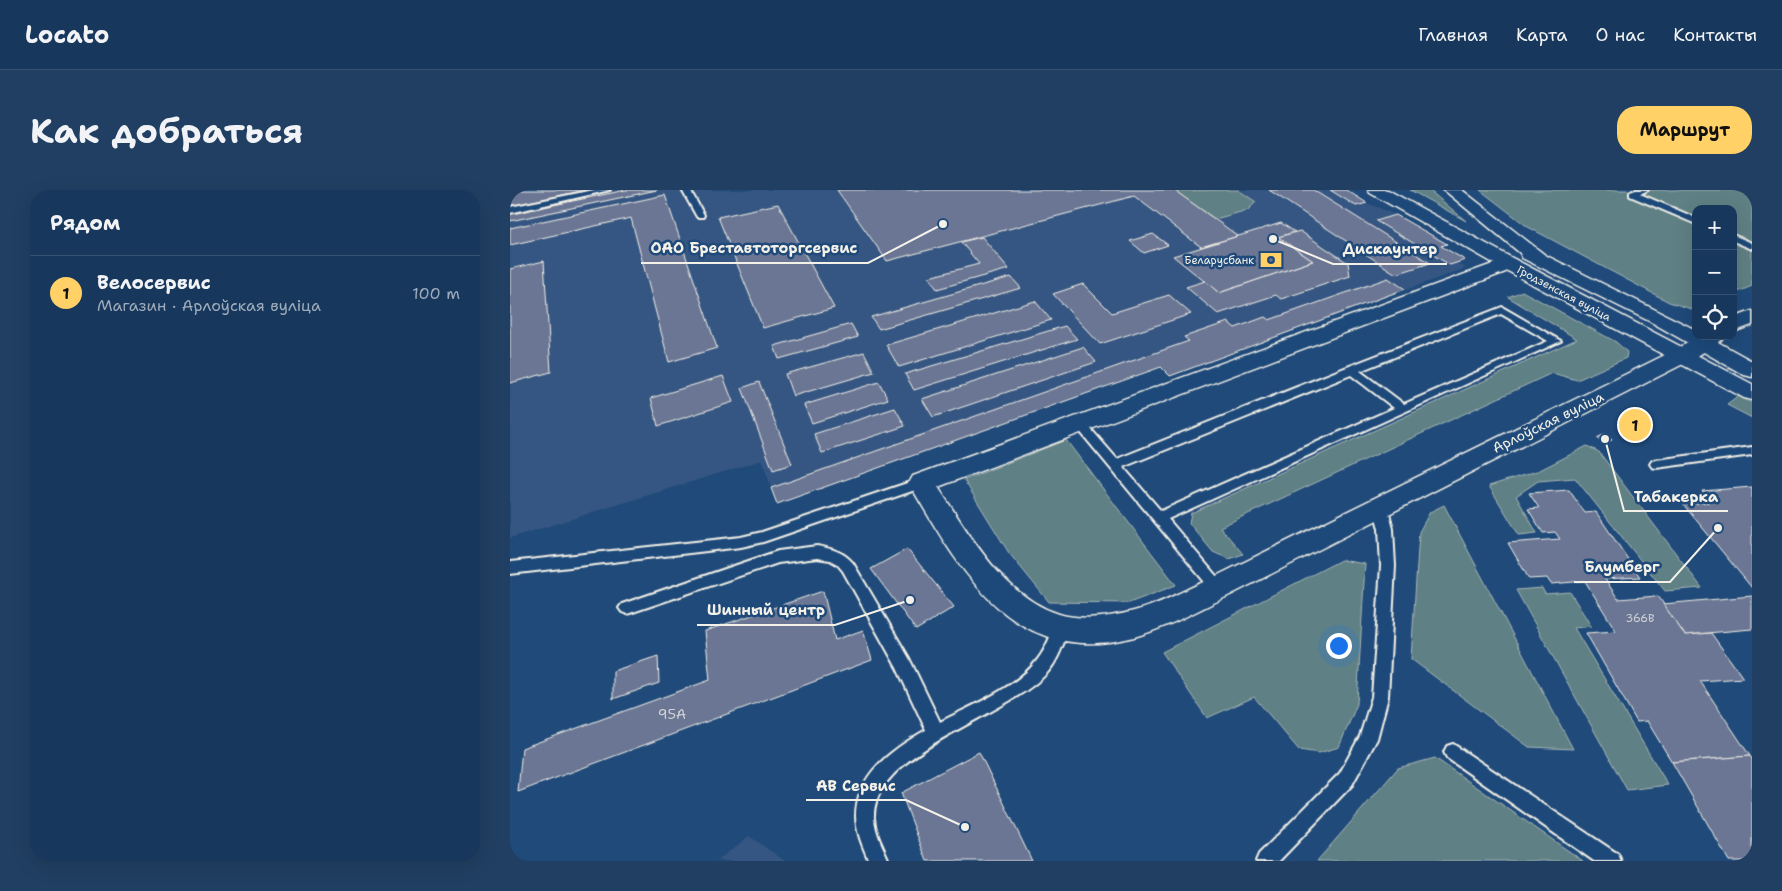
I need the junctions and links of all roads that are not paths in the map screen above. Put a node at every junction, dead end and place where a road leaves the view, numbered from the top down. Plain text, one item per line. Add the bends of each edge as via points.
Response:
1 (606, 190) edge
2 (686, 190) edge
3 (1376, 190) edge
4 (1408, 190) edge
5 (1452, 190) edge
6 (1644, 190) edge
7 (1629, 192) edge
8 (510, 210) edge
9 (700, 215) dead end
10 (1692, 219) edge
11 (1737, 240) edge
12 (1752, 246) edge
13 (1540, 259) junction
14 (1509, 264) junction
15 (1752, 317) edge
16 (1737, 324) edge
17 (1692, 331) edge
18 (1707, 340) edge
19 (1710, 340) edge
20 (1681, 356) junction
21 (1352, 370) junction
22 (1752, 370) edge
23 (1752, 394) edge
24 (1403, 409) junction
25 (1080, 423) junction
26 (1752, 452) edge
27 (1656, 464) dead end
28 (1115, 465) junction
29 (922, 483) junction
30 (1380, 505) junction
31 (1160, 517) junction
32 (510, 568) edge
33 (1218, 588) junction
34 (628, 608) dead end
35 (1061, 629) junction
36 (936, 733) junction
37 (1453, 752) dead end
38 (878, 861) edge
39 (1266, 861) edge
40 (1611, 861) edge

1 - 8 lane
2 - 9 lane
3 - 14 street, Гродзенская вуліца
4 - 13 street, Гродзенская вуліца
5 - 13 street, Гродзенская вуліца
6 - 7 lane
7 - 10 lane
11 - 12 lane
13 - 17 street, Гродзенская вуліца
14 - 20 street, Гродзенская вуліца
14 - 25 street
15 - 16 street
18 - 20 street, Арлоўская вуліца
19 - 22 street, Гродзенская вуліца
20 - 23 street, Гродзенская вуліца
20 - 30 street, Арлоўская вуліца
21 - 24 lane
21 - 24 lane via 1502,310 1556,342
21 - 28 lane
24 - 31 lane
25 - 28 lane
25 - 29 street
26 - 27 lane
28 - 31 lane
29 - 32 lane via 741,542
29 - 35 street, Арлоўская вуліца via 972,559 1004,598 1040,623
30 - 33 street, Арлоўская вуліца
30 - 39 lane via 1386,529 1388,566 1380,697 1368,739 1346,779
31 - 33 lane
33 - 35 street, Арлоўская вуліца via 1156,617 1133,624 1108,629
34 - 36 lane via 778,557 817,552 832,555 848,567 902,663
35 - 36 lane via 1053,649 1029,680
36 - 38 lane via 905,751 876,779 868,797 865,821 869,843
37 - 40 lane

